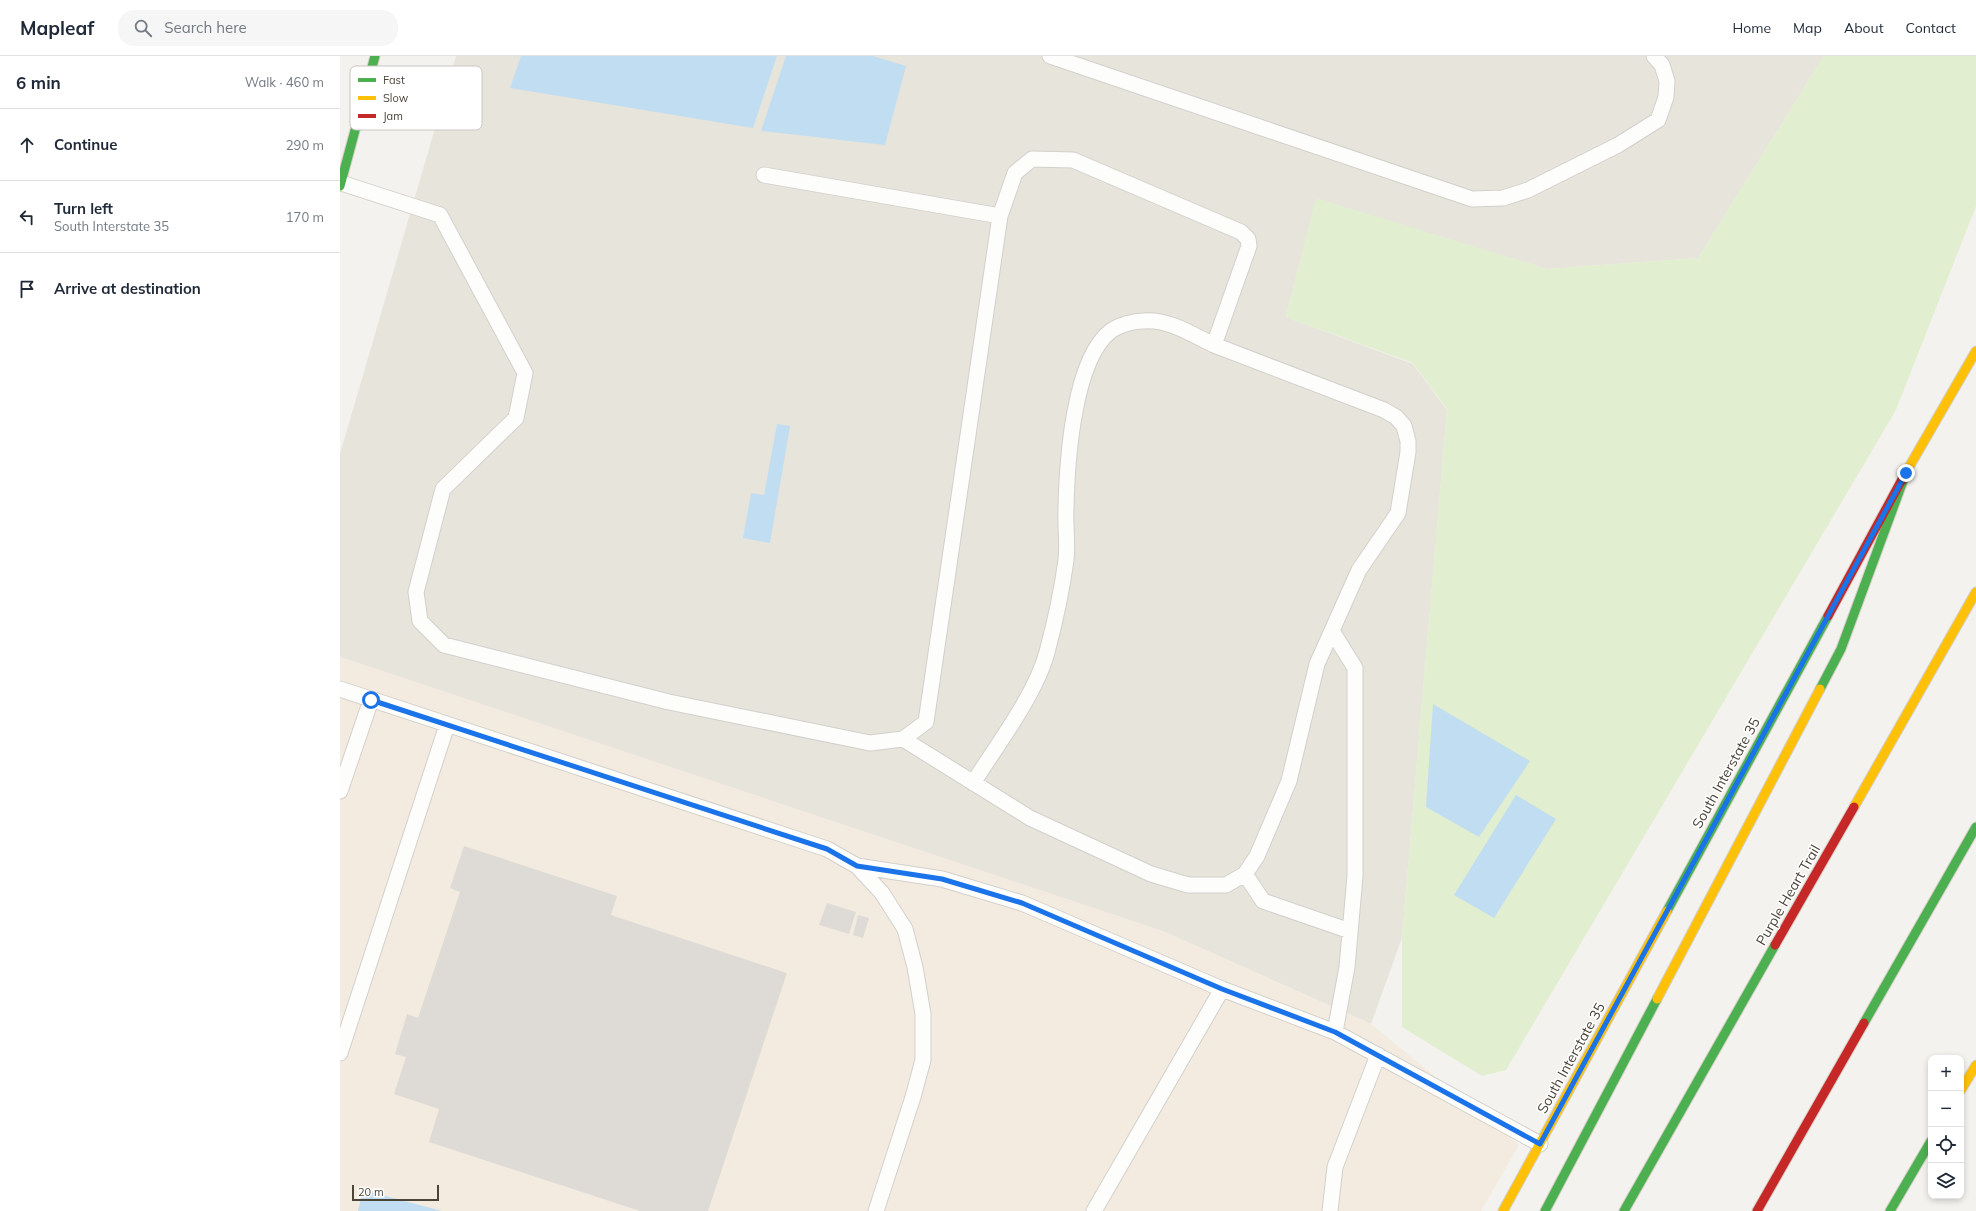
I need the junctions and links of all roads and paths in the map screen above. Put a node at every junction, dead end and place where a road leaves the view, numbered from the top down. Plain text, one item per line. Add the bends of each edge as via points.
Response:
1 (375, 56) edge
2 (1050, 56) edge
3 (1654, 56) edge
4 (372, 66) edge
5 (355, 130) edge
6 (764, 175) dead end
7 (340, 185) edge
8 (1000, 216) junction
9 (1214, 345) junction
10 (1976, 351) edge
11 (1906, 473) junction
12 (1976, 592) edge
13 (1332, 631) junction
14 (340, 689) edge
15 (371, 700) junction
16 (447, 725) junction
17 (903, 739) junction
18 (973, 783) junction
19 (340, 791) edge
20 (1976, 826) edge
21 (857, 866) junction
22 (1245, 874) junction
23 (1350, 931) junction
24 (1222, 989) junction
25 (1335, 1032) junction
26 (340, 1053) edge
27 (1378, 1055) junction
28 (1976, 1065) edge
29 (1964, 1085) edge
30 (1540, 1144) junction
31 (1928, 1146) edge
32 (876, 1211) edge
33 (1094, 1211) edge
34 (1330, 1211) edge
35 (1503, 1211) edge
36 (1545, 1211) edge
37 (1624, 1211) edge
38 (1757, 1211) edge
39 (1890, 1211) edge

1 - 4 main road
2 - 3 lane via 1472,199 1503,198 1528,190 1618,145 1658,120 1666,97 1667,81 1662,65
5 - 7 main road
6 - 8 lane
7 - 17 lane via 440,215 525,373 516,418 443,489 416,592 420,621 444,645 700,708 870,743
8 - 9 lane via 1015,173 1032,159 1073,160 1241,232 1248,239 1249,246
8 - 17 lane via 926,722
9 - 13 lane via 1384,410 1396,417 1404,426 1408,452 1398,513 1359,570
9 - 18 lane via 1161,321 1144,320 1111,331 1098,346 1081,380 1070,445 1066,558 1047,654 1033,689
10 - 11 main road, South Interstate 35
11 - 30 main road, South Interstate 35
11 - 36 main road via 1841,649
12 - 37 main road, Purple Heart Trail
13 - 22 lane via 1318,664 1289,781 1257,856
13 - 23 lane via 1355,668 1354,876
14 - 15 lane
15 - 16 lane
15 - 19 lane
16 - 21 lane via 827,849
16 - 26 lane
17 - 18 lane
18 - 22 lane via 1030,818 1151,874 1188,885 1226,885
20 - 38 main road
21 - 24 lane via 942,879 1022,903
21 - 32 lane via 882,893 905,929 915,967 922,1014 922,1060 913,1098
22 - 23 lane via 1263,901
23 - 25 lane via 1347,967
24 - 25 lane
24 - 33 lane
25 - 27 lane
27 - 30 lane
27 - 34 lane via 1335,1167
28 - 29 main road
30 - 35 main road, South Interstate 35
31 - 39 main road

